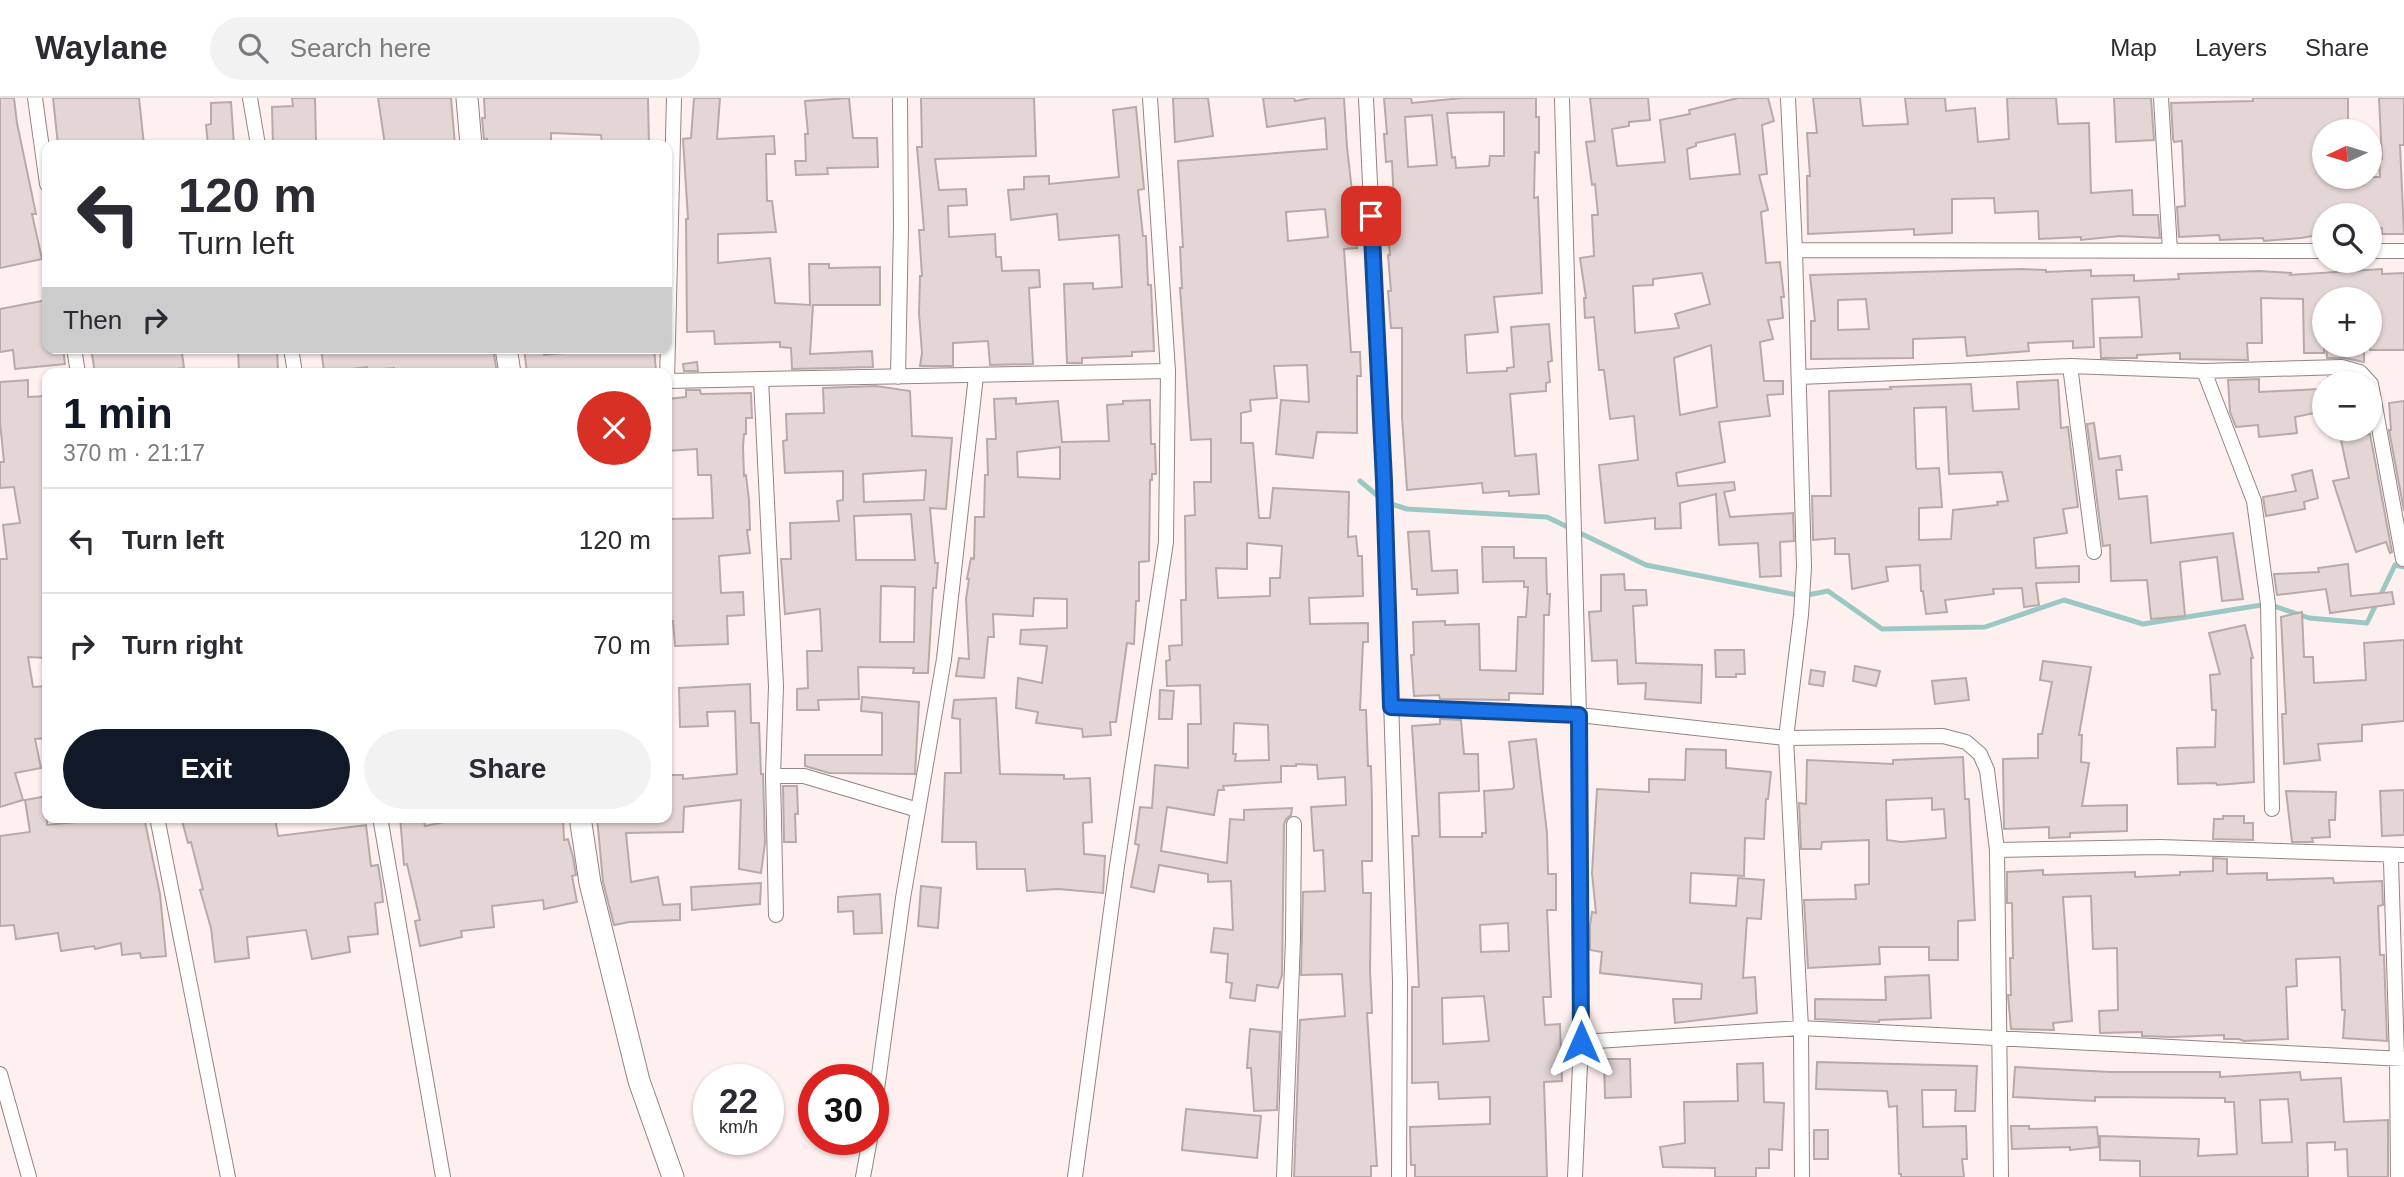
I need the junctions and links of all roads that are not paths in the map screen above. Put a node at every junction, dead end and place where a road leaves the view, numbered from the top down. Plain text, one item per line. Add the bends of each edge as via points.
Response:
1 (35, 98) edge
2 (250, 98) edge
3 (467, 98) edge
4 (674, 98) edge
5 (900, 98) edge
6 (1150, 98) edge
7 (1366, 98) edge
8 (1562, 98) edge
9 (1788, 98) edge
10 (2161, 98) edge
11 (257, 140) edge
12 (471, 140) edge
13 (42, 148) edge
14 (672, 179) edge
15 (1795, 250) junction
16 (2170, 251) junction
17 (2312, 251) edge
18 (2382, 251) edge
19 (2404, 251) edge
20 (2070, 366) junction
21 (1168, 371) junction
22 (2204, 372) junction
23 (976, 376) junction
24 (898, 377) junction
25 (1798, 377) junction
26 (761, 379) junction
27 (672, 381) edge
28 (2404, 478) edge
29 (2388, 479) junction
30 (2094, 552) dead end
31 (2403, 559) edge
32 (1391, 707) junction
33 (1579, 715) junction
34 (1786, 738) junction
35 (773, 776) junction
36 (2272, 809) dead end
37 (918, 810) junction
38 (158, 823) edge
39 (381, 823) edge
40 (581, 823) edge
41 (1294, 824) dead end
42 (1997, 850) junction
43 (2397, 858) edge
44 (776, 915) dead end
45 (1801, 1028) junction
46 (2001, 1039) junction
47 (1581, 1042) junction
48 (2400, 1059) edge
49 (880, 1064) edge
50 (0, 1074) edge
51 (867, 1155) edge
52 (29, 1177) edge
53 (228, 1177) edge
54 (443, 1177) edge
55 (673, 1177) edge
56 (863, 1177) edge
57 (1075, 1177) edge
58 (1284, 1177) edge
59 (1399, 1177) edge
60 (1575, 1177) edge
61 (1802, 1177) edge
62 (2001, 1177) edge
63 (2398, 1177) edge

1 - 13 street
2 - 11 street
3 - 12 main road
4 - 14 street
5 - 24 street
6 - 21 street
7 - 32 street
8 - 33 street
9 - 15 street
10 - 16 street
15 - 16 street
15 - 25 street
16 - 17 street
18 - 19 street
20 - 22 street
20 - 25 street
20 - 30 street
21 - 23 street
21 - 57 street via 1166,542
22 - 29 street via 2342,367 2360,372 2371,384
22 - 36 street via 2254,501 2268,604
23 - 24 street
23 - 37 street via 944,659
24 - 26 street
25 - 34 street via 1804,567
26 - 27 street
26 - 35 street via 776,686
28 - 29 street
29 - 31 street
32 - 33 street
32 - 59 street
33 - 34 street
33 - 47 street
34 - 42 street via 1942,736 1966,742 1980,754 1987,770
34 - 45 street
35 - 37 street via 804,776
35 - 44 street
37 - 49 street
38 - 53 street
39 - 54 street
40 - 55 main road via 590,883 639,1081
41 - 58 street
42 - 43 street via 2160,847
42 - 46 street
43 - 48 street
45 - 46 street
45 - 47 street
45 - 61 street
46 - 48 street
46 - 62 street
47 - 60 street
48 - 63 street
50 - 52 street
51 - 56 street

